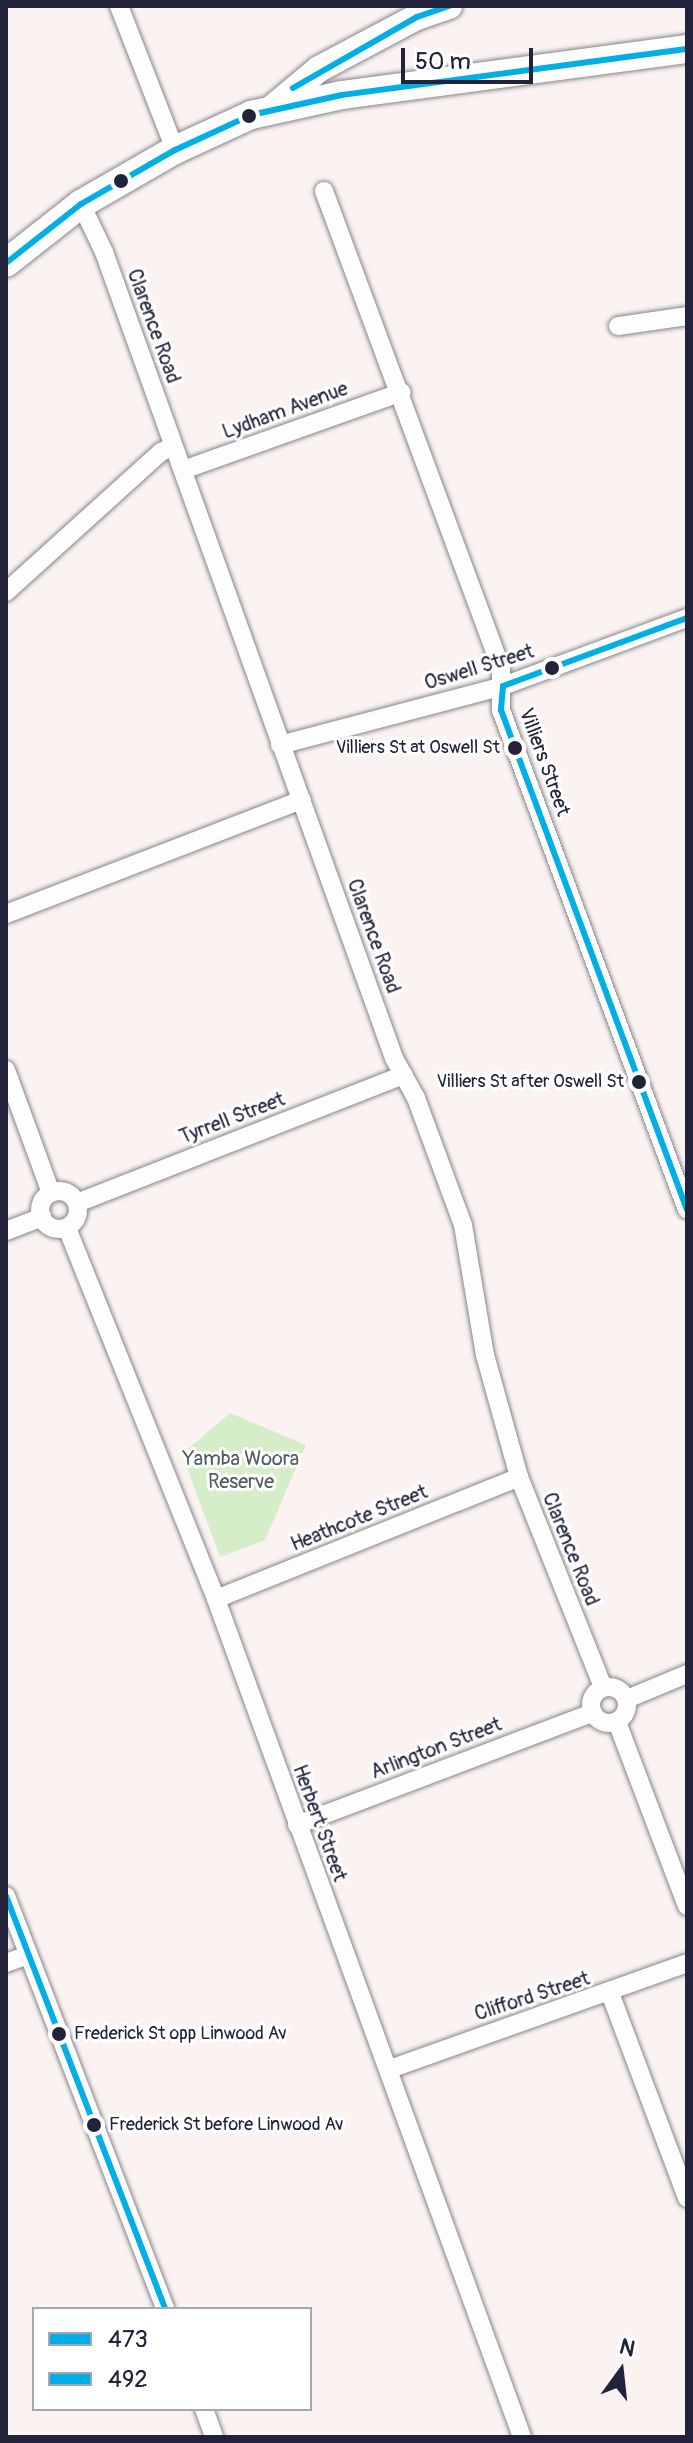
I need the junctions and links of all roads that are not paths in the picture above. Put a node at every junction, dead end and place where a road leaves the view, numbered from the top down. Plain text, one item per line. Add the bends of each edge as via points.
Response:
1 (119, 6) edge
2 (449, 6) edge
3 (416, 11) edge
4 (687, 49) edge
5 (271, 109) junction
6 (175, 150) junction
7 (324, 191) dead end
8 (81, 204) junction
9 (6, 263) edge
10 (687, 316) edge
11 (618, 326) dead end
12 (402, 392) junction
13 (174, 446) junction
14 (183, 470) junction
15 (6, 592) edge
16 (687, 618) edge
17 (503, 686) junction
18 (280, 745) junction
19 (302, 800) junction
20 (6, 914) edge
21 (6, 1070) edge
22 (404, 1075) junction
23 (51, 1193) junction
24 (77, 1203) junction
25 (687, 1210) edge
26 (42, 1217) junction
27 (67, 1228) junction
28 (6, 1231) edge
29 (519, 1477) junction
30 (216, 1599) junction
31 (687, 1674) edge
32 (603, 1687) junction
33 (627, 1699) junction
34 (592, 1713) junction
35 (617, 1722) junction
36 (297, 1825) junction
37 (6, 1896) edge
38 (687, 1906) edge
39 (28, 1955) junction
40 (6, 1963) edge
41 (687, 1963) edge
42 (610, 1993) junction
43 (390, 2069) junction
44 (687, 2198) edge
45 (164, 2307) edge
46 (205, 2411) edge
47 (214, 2437) edge
48 (522, 2437) edge

1 - 6 street
2 - 3 street
3 - 5 street via 319,69
4 - 5 main road
5 - 6 main road
6 - 8 main road
7 - 12 street, Villiers Street
8 - 9 main road
8 - 13 street, Clarence Road
10 - 11 street
12 - 14 street, Lydham Avenue
12 - 17 street, Villiers Street
13 - 14 street, Clarence Road
13 - 15 street
14 - 18 street, Clarence Road
16 - 17 street, Oswell Street
17 - 18 street, Oswell Street
17 - 25 street, Villiers Street via 501,710
18 - 19 street, Clarence Road
19 - 20 street
19 - 22 street, Clarence Road
21 - 23 street
22 - 24 street, Tyrrell Street
22 - 29 street, Clarence Road via 463,1225 485,1355
23 - 24 street via 66,1193
23 - 26 street via 42,1203
24 - 27 street via 77,1217
26 - 27 street via 52,1228
26 - 28 street
27 - 30 street, Herbert Street
29 - 30 street, Heathcote Street
29 - 32 street, Clarence Road
30 - 36 street, Herbert Street
31 - 33 street
32 - 33 street via 617,1688
32 - 34 street via 591,1698
33 - 35 street via 626,1712
34 - 35 street via 602,1722
34 - 36 street, Arlington Street
35 - 38 street
36 - 43 street, Herbert Street
37 - 39 street
39 - 40 street
39 - 45 street
41 - 42 street, Clifford Street
42 - 43 street, Clifford Street
42 - 44 street
43 - 48 street, Herbert Street
46 - 47 street

